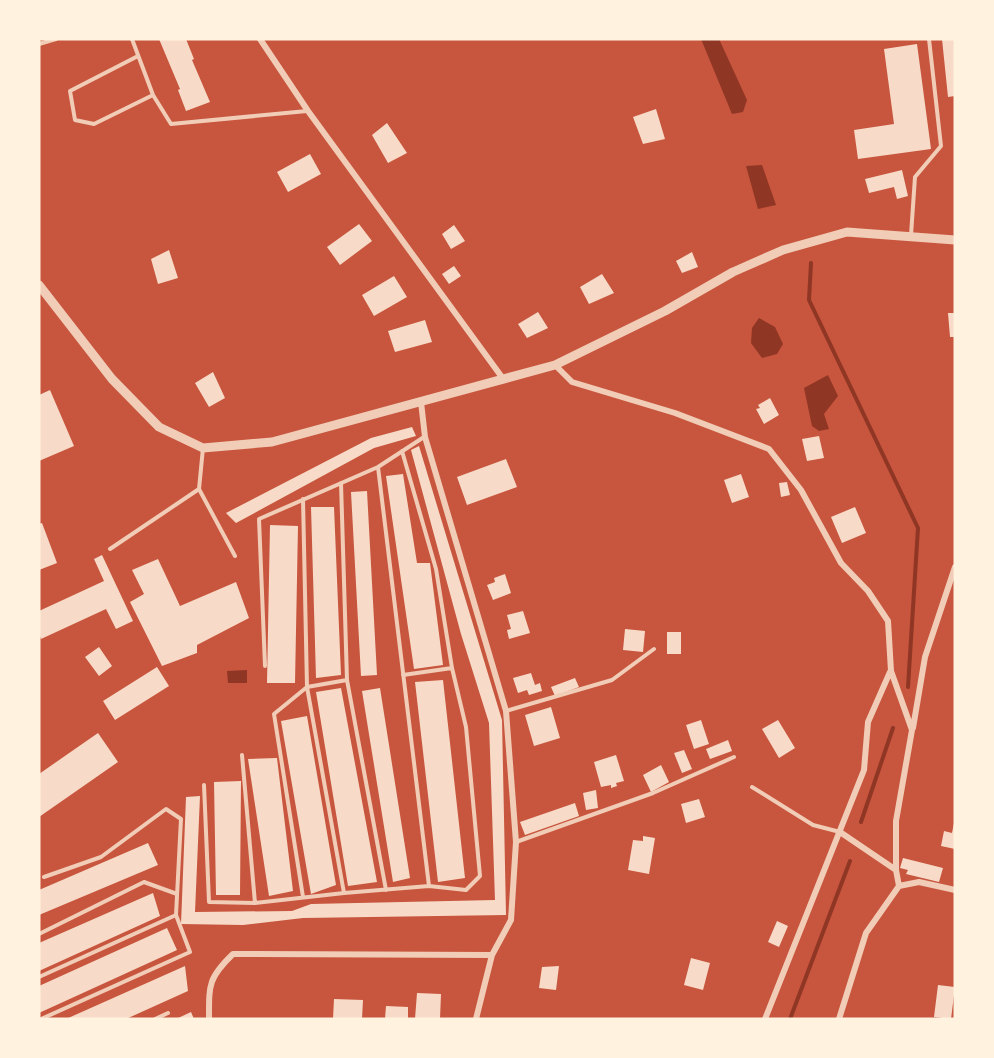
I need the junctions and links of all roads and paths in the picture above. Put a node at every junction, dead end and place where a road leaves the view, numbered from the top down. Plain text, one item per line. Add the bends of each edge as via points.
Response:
1 (56, 39) edge
2 (132, 39) edge
3 (260, 39) edge
4 (929, 39) edge
5 (39, 44) edge
6 (138, 56) junction
7 (153, 95) junction
8 (308, 111) junction
9 (911, 236) junction
10 (955, 240) edge
11 (39, 285) edge
12 (555, 365) junction
13 (504, 380) junction
14 (421, 402) junction
15 (425, 436) junction
16 (203, 448) junction
17 (402, 451) junction
18 (378, 467) junction
19 (341, 483) junction
20 (199, 489) junction
21 (303, 499) junction
22 (110, 549) dead end
23 (235, 556) dead end
24 (955, 567) edge
25 (654, 649) dead end
26 (266, 666) dead end
27 (453, 668) junction
28 (891, 671) junction
29 (403, 675) junction
30 (348, 680) junction
31 (307, 687) junction
32 (506, 711) junction
33 (912, 730) junction
34 (242, 755) dead end
35 (734, 757) dead end
36 (204, 785) dead end
37 (752, 787) dead end
38 (840, 832) junction
39 (516, 842) junction
40 (896, 870) junction
41 (44, 877) dead end
42 (429, 886) junction
43 (899, 886) junction
44 (386, 890) junction
45 (955, 890) edge
46 (344, 893) junction
47 (177, 894) junction
48 (303, 897) junction
49 (255, 903) junction
50 (176, 915) junction
51 (39, 934) edge
52 (492, 955) junction
53 (39, 977) edge
54 (168, 1013) dead end
55 (41, 1019) edge
56 (155, 1019) edge
57 (209, 1019) edge
58 (476, 1019) edge
59 (765, 1019) edge
60 (839, 1019) edge

1 - 5 lane
2 - 6 lane
3 - 8 street
4 - 9 lane via 941,146 915,177
6 - 7 lane
6 - 7 lane via 70,91 75,120 94,124
7 - 8 lane via 171,124
8 - 13 street
9 - 10 street
9 - 12 street via 847,232 783,250
11 - 16 street via 112,379 159,427
12 - 13 street
12 - 28 street via 572,382 769,449 801,490 841,562 868,591 888,621
13 - 14 street
14 - 15 street
14 - 16 street via 273,442
15 - 17 lane
15 - 32 street
16 - 20 lane
17 - 18 lane
17 - 27 lane via 436,569
18 - 19 lane
18 - 29 lane
19 - 21 lane
19 - 30 lane
20 - 22 lane
20 - 23 lane
21 - 26 lane via 259,519
21 - 31 lane
24 - 33 street via 925,657
25 - 32 lane via 612,680
27 - 29 lane
27 - 42 lane via 466,727 480,876 466,890
28 - 33 street
28 - 38 street via 868,722 864,770
29 - 42 lane
30 - 31 lane
30 - 44 lane
31 - 46 lane
31 - 48 lane via 274,714
32 - 39 street
33 - 40 street via 896,821
34 - 49 lane
35 - 39 lane via 652,793
36 - 49 lane via 209,902
37 - 38 lane via 813,825
38 - 40 street
38 - 59 street
39 - 52 street via 511,920
40 - 43 street
41 - 47 lane via 101,857 166,809 181,819
42 - 44 lane
43 - 45 street via 918,882
43 - 60 street via 866,933
44 - 46 lane
46 - 48 lane
47 - 50 lane
47 - 51 lane via 144,882
48 - 49 lane
50 - 53 lane
50 - 55 lane via 190,952
52 - 57 street via 233,954 218,969 209,987
52 - 58 street
54 - 56 lane

